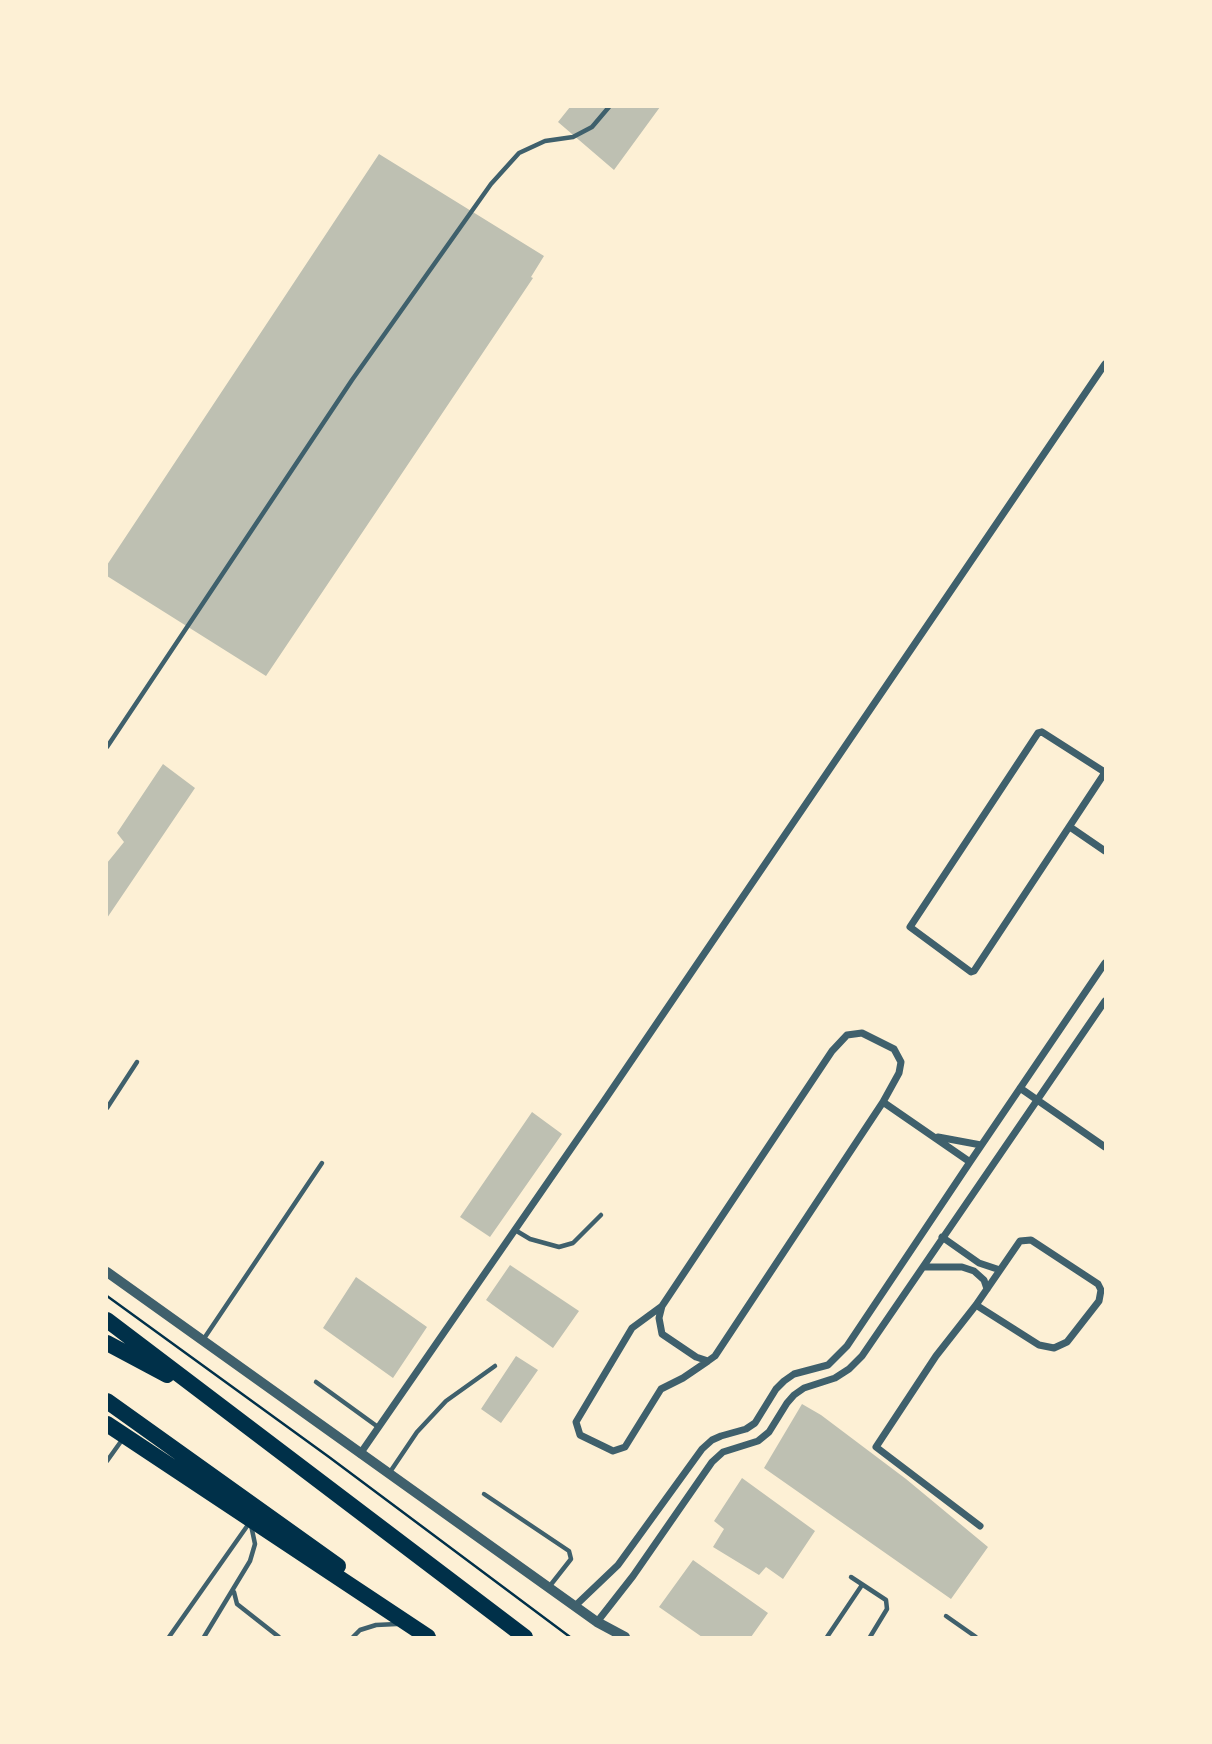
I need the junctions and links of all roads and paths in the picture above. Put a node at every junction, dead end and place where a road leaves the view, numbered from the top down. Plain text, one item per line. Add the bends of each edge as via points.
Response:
1 (609, 107) edge
2 (1105, 364) edge
3 (107, 747) edge
4 (1070, 827) junction
5 (1105, 851) edge
6 (1105, 963) edge
7 (1105, 1001) edge
8 (136, 1062) dead end
9 (1020, 1088) junction
10 (1038, 1100) junction
11 (883, 1102) junction
12 (107, 1108) edge
13 (933, 1136) junction
14 (981, 1145) junction
15 (1105, 1147) edge
16 (970, 1161) junction
17 (322, 1163) dead end
18 (601, 1215) dead end
19 (515, 1230) junction
20 (942, 1237) junction
21 (923, 1267) junction
22 (1000, 1270) junction
23 (107, 1272) edge
24 (987, 1289) junction
25 (107, 1296) edge
26 (876, 1303) junction
27 (976, 1304) junction
28 (662, 1306) junction
29 (891, 1313) junction
30 (107, 1320) edge
31 (202, 1341) junction
32 (107, 1343) edge
33 (708, 1361) junction
34 (495, 1366) dead end
35 (316, 1381) dead end
36 (107, 1401) edge
37 (215, 1401) junction
38 (107, 1424) edge
39 (378, 1427) junction
40 (125, 1436) junction
41 (360, 1454) junction
42 (107, 1461) edge
43 (390, 1473) junction
44 (484, 1494) dead end
45 (250, 1521) junction
46 (980, 1526) dead end
47 (851, 1577) dead end
48 (862, 1584) junction
49 (549, 1587) junction
50 (233, 1592) junction
51 (575, 1606) junction
52 (946, 1616) dead end
53 (597, 1622) junction
54 (418, 1632) edge
55 (206, 1636) edge
56 (169, 1637) edge
57 (279, 1637) edge
58 (353, 1637) edge
59 (525, 1637) edge
60 (570, 1637) edge
61 (613, 1637) edge
62 (625, 1637) edge
63 (827, 1637) edge
64 (870, 1637) edge
65 (976, 1637) edge

1 - 3 lane via 592,127 573,138 545,141 519,153 491,184 352,380
2 - 19 street
4 - 4 street via 1103,771 1038,733 910,927 974,971
4 - 5 street
6 - 9 street
7 - 10 street
8 - 12 lane
9 - 10 street
9 - 14 street
10 - 15 street
10 - 20 street
11 - 13 street
11 - 28 street via 901,1062 894,1049 879,1041 862,1033 847,1035
11 - 33 street
13 - 14 street
13 - 16 street
14 - 16 street
16 - 26 street
17 - 31 lane
18 - 19 lane via 573,1243 559,1247
19 - 39 street
20 - 21 street
20 - 22 street via 979,1263
21 - 24 street via 974,1271
21 - 29 street
22 - 24 street
22 - 27 street via 1020,1241 1031,1240 1098,1284 1101,1298 1066,1342 1054,1348 1040,1345
23 - 31 street
24 - 27 street
25 - 60 path
26 - 29 street
26 - 51 street via 836,1358 794,1374 776,1389 755,1423 712,1440 702,1449 618,1565
27 - 46 street via 876,1447
28 - 33 street via 662,1334
28 - 33 street via 632,1328 576,1422 580,1435 613,1451 625,1447 661,1389
29 - 53 street via 849,1369 804,1388 787,1402 764,1437 723,1452 712,1462
30 - 37 highway
31 - 41 street
32 - 37 highway
34 - 43 lane via 446,1401 417,1432
35 - 39 lane
36 - 54 highway via 346,1572
37 - 59 highway
38 - 40 highway
39 - 41 street
40 - 42 lane
40 - 45 highway
41 - 43 street
43 - 49 street
44 - 49 lane via 569,1551 571,1559
45 - 50 lane via 255,1544
45 - 54 highway
45 - 56 lane
47 - 48 lane
48 - 63 lane
48 - 64 lane via 886,1600 887,1609
49 - 51 street
50 - 55 lane
50 - 57 lane via 237,1604
51 - 53 street
52 - 65 lane
53 - 61 street
53 - 62 street
54 - 58 lane via 376,1625

